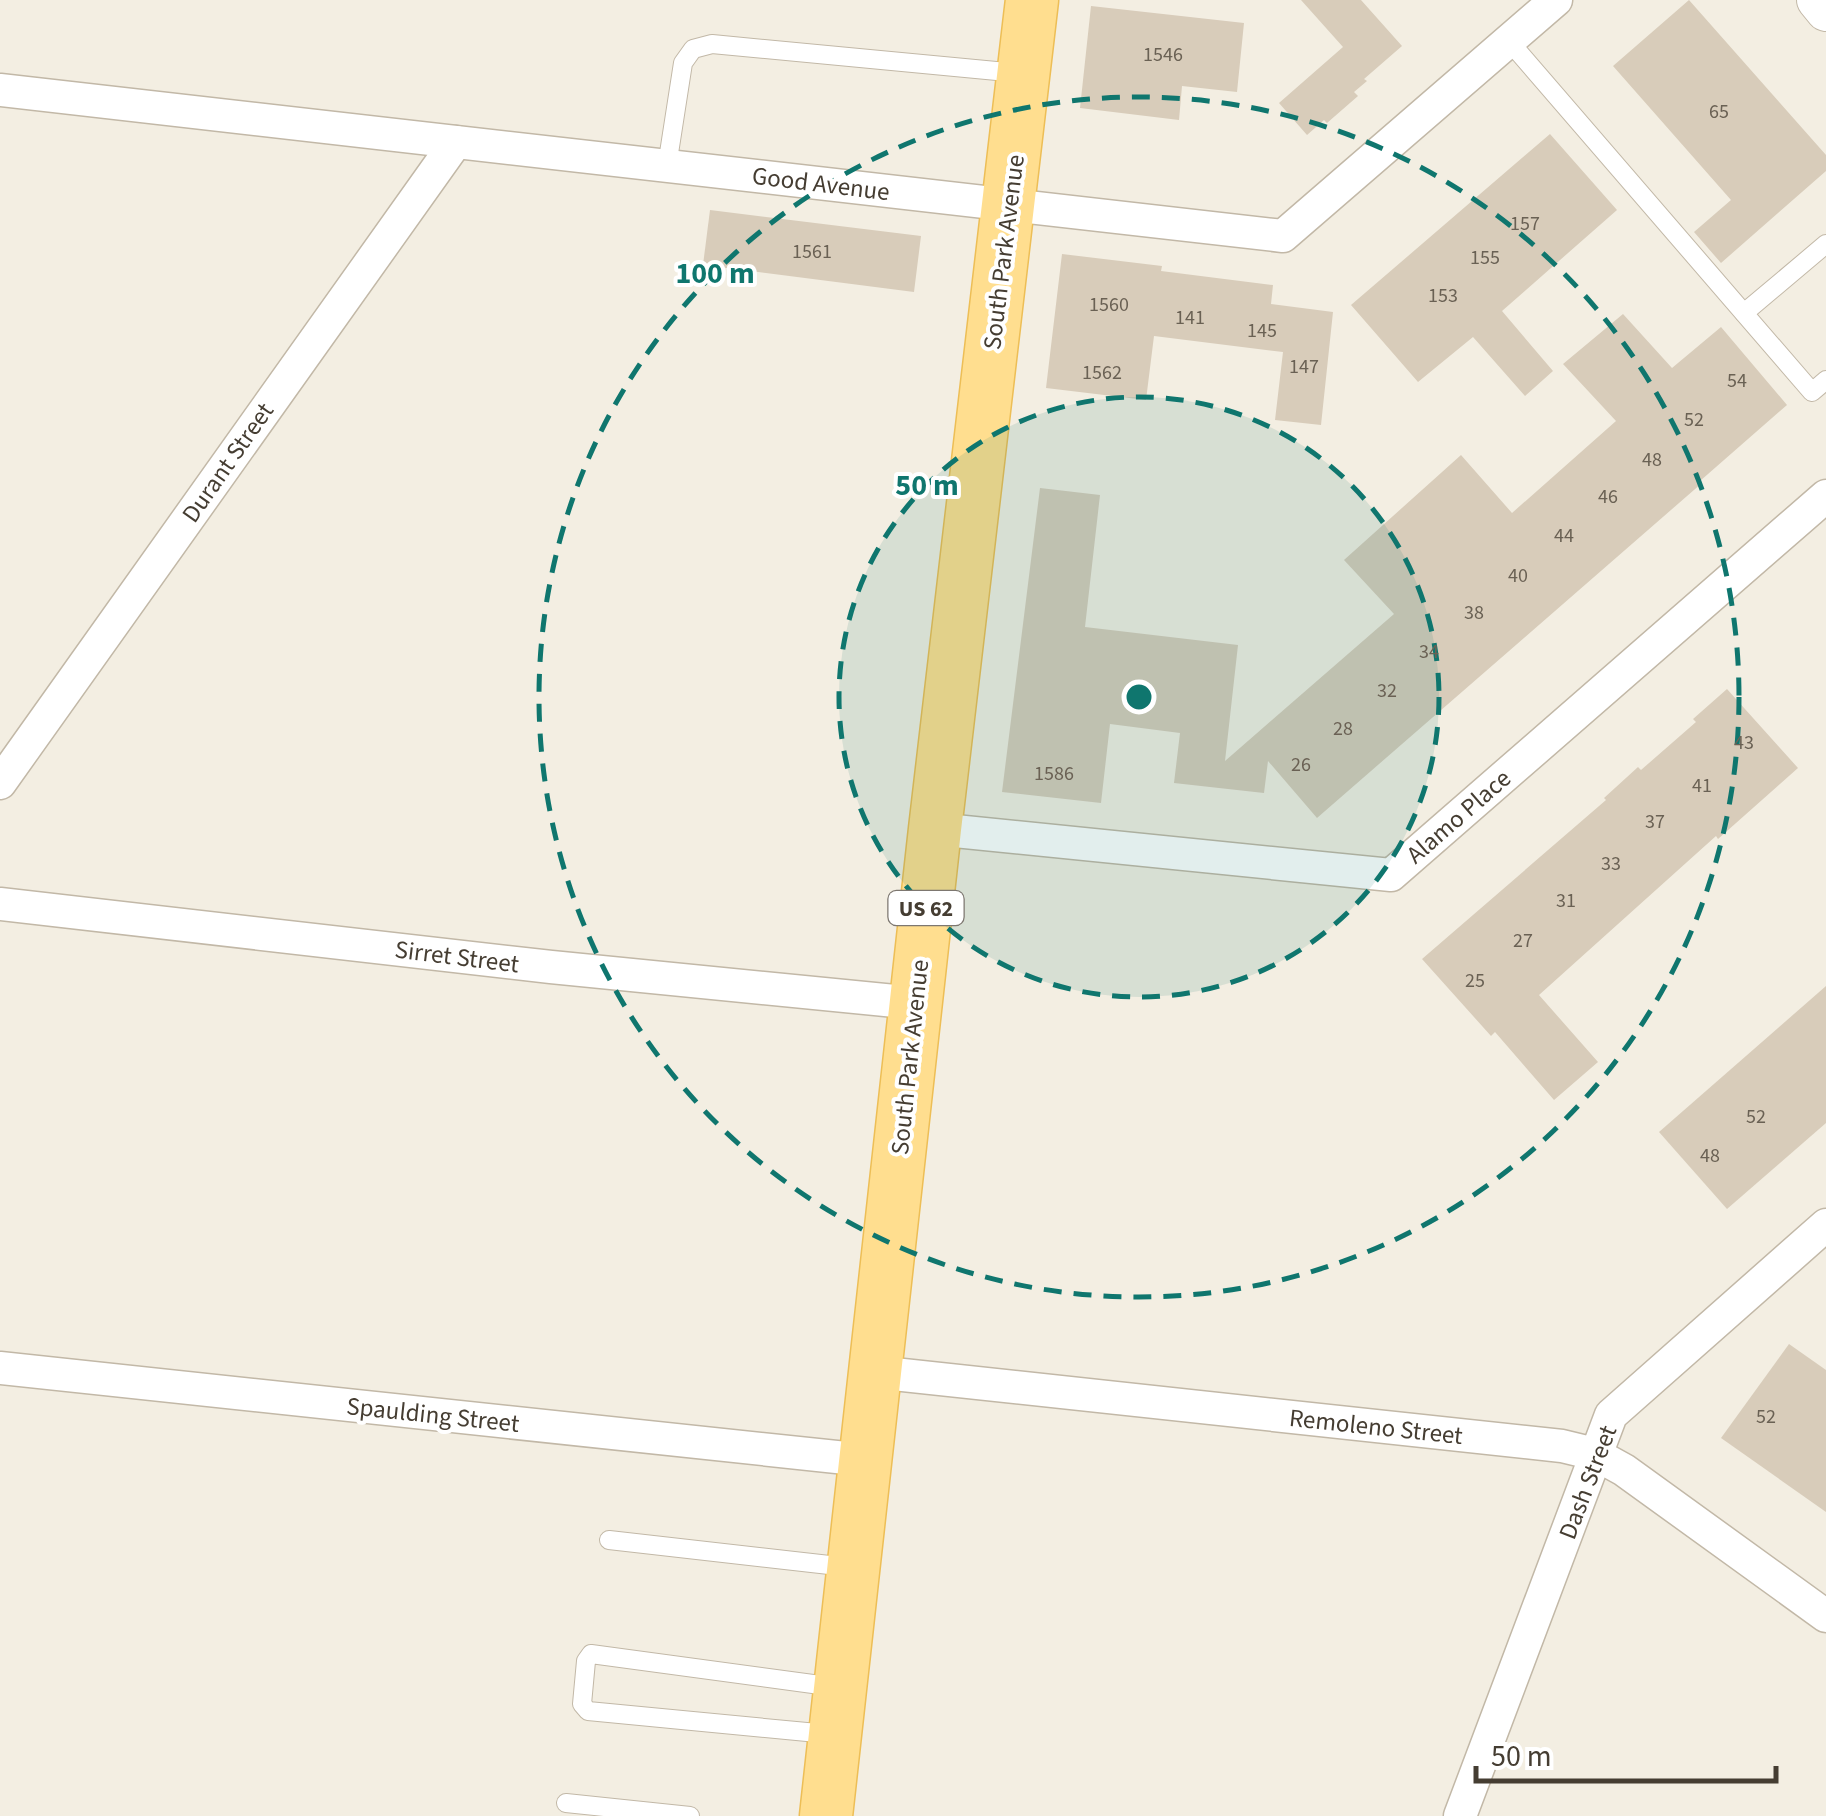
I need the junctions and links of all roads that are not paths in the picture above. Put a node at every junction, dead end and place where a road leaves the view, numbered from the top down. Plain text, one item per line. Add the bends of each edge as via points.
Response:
1 (1032, 0) edge
2 (1556, 0) edge
3 (1817, 0) edge
4 (1826, 11) edge
5 (1509, 41) junction
6 (1024, 74) junction
7 (0, 90) edge
8 (456, 142) junction
9 (667, 166) junction
10 (1008, 205) junction
11 (1826, 244) edge
12 (1744, 314) junction
13 (1826, 380) edge
14 (1826, 496) edge
15 (0, 783) edge
16 (935, 829) junction
17 (0, 904) edge
18 (915, 1003) junction
19 (1826, 1225) edge
20 (0, 1368) edge
21 (874, 1372) junction
22 (1595, 1454) junction
23 (865, 1460) junction
24 (609, 1540) dead end
25 (854, 1568) junction
26 (1826, 1616) edge
27 (838, 1711) junction
28 (566, 1803) dead end
29 (690, 1816) edge
30 (826, 1816) edge
31 (1460, 1816) edge

1 - 6 main road, South Park Avenue / US 62
2 - 5 street, Good Avenue
3 - 4 street
5 - 10 street, Good Avenue via 1283,236
5 - 12 lane
6 - 9 lane via 712,44 693,49 682,63
6 - 10 main road, South Park Avenue / US 62
7 - 8 street, Good Avenue
8 - 9 street, Good Avenue
8 - 15 street, Durant Street
9 - 10 street, Good Avenue
10 - 16 main road, South Park Avenue / US 62
11 - 12 lane
12 - 13 lane via 1812,392
14 - 16 street, Alamo Place via 1391,875
16 - 18 main road, South Park Avenue / US 62
17 - 18 street, Sirret Street
18 - 21 main road, South Park Avenue / US 62
19 - 22 street, Dash Street via 1611,1416
20 - 23 street, Spaulding Street
21 - 22 street, Remoleno Street
21 - 23 main road, South Park Avenue / US 62
22 - 26 street, Remoleno Street
22 - 31 street, Dash Street
23 - 25 main road, South Park Avenue / US 62
24 - 25 lane
25 - 27 main road, South Park Avenue / US 62
27 - 27 lane via 591,1654 586,1661 582,1704 588,1710
27 - 30 main road, South Park Avenue / US 62
28 - 29 lane

